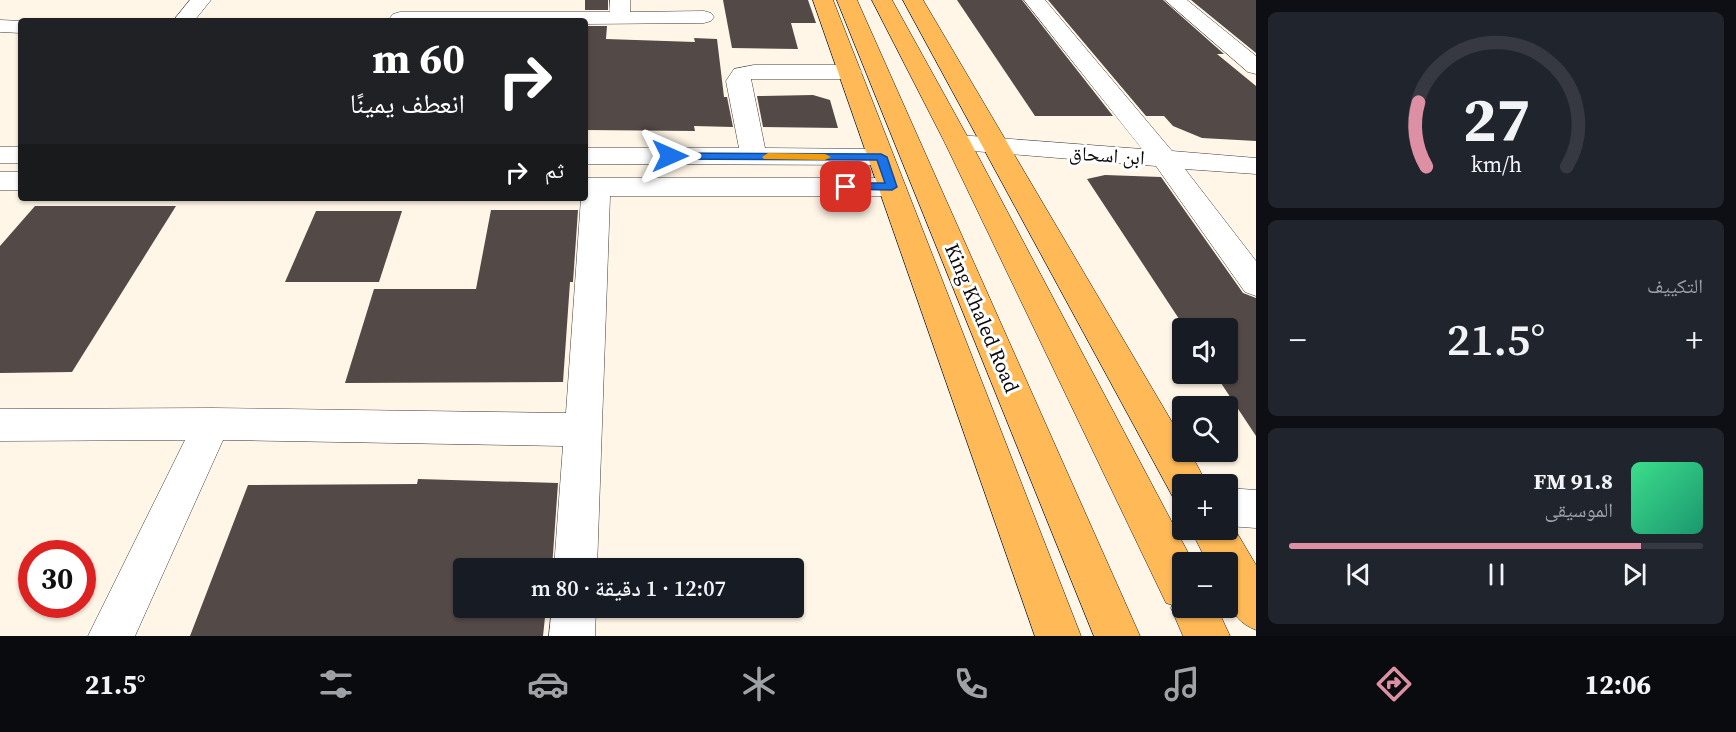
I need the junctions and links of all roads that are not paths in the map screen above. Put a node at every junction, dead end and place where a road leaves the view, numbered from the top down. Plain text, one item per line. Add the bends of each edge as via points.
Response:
1 (201, 0) edge
2 (824, 0) edge
3 (846, 0) edge
4 (882, 0) edge
5 (913, 0) edge
6 (1034, 0) edge
7 (1175, 0) edge
8 (620, 9) edge
9 (403, 13) edge
10 (704, 16) dead end
11 (186, 18) edge
12 (0, 27) edge
13 (18, 27) edge
14 (1252, 61) edge
15 (850, 72) junction
16 (958, 143) junction
17 (997, 147) junction
18 (752, 148) junction
19 (0, 155) edge
20 (18, 155) edge
21 (1164, 159) junction
22 (882, 160) junction
23 (1256, 166) edge
24 (589, 177) edge
25 (0, 181) edge
26 (18, 182) edge
27 (1256, 284) edge
28 (212, 424) junction
29 (0, 425) edge
30 (584, 430) junction
31 (1181, 474) edge
32 (1238, 508) edge
33 (1256, 509) edge
34 (1218, 540) edge
35 (577, 558) edge
36 (1172, 567) edge
37 (1256, 608) edge
38 (573, 618) edge
39 (1197, 618) edge
40 (111, 636) edge
41 (572, 636) edge
42 (1058, 636) edge
43 (1117, 636) edge
44 (1207, 636) edge

1 - 11 street
2 - 15 main road
3 - 43 main road, King Khaled Road
4 - 16 main road
5 - 17 main road
6 - 21 street
7 - 14 street
8 - 9 street
8 - 10 street
12 - 13 street
15 - 18 street via 742,74 738,81
15 - 22 main road
16 - 17 street, ابن اسحاق
16 - 36 main road
17 - 21 street, ابن اسحاق
17 - 31 main road
18 - 22 street
18 - 24 street
19 - 20 street
21 - 23 street, ابن اسحاق
21 - 27 street
22 - 24 street
22 - 42 main road
24 - 30 street
25 - 26 street
28 - 29 street
28 - 30 street
28 - 40 street
30 - 35 street
32 - 33 street
34 - 37 main road
38 - 41 street
39 - 44 main road

